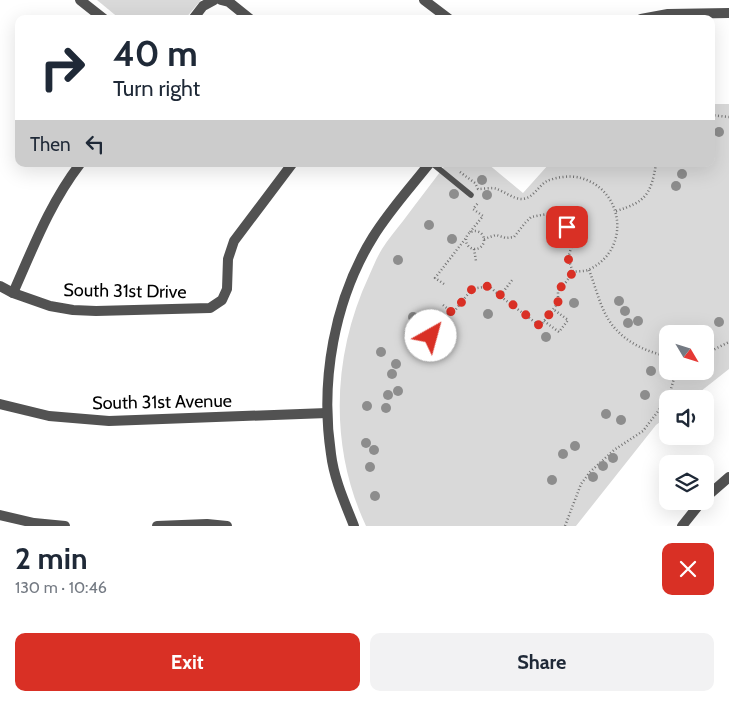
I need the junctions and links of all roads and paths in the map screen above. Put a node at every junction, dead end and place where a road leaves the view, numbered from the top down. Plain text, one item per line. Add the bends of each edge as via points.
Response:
1 (80, 0) edge
2 (214, 0) edge
3 (221, 0) edge
4 (424, 0) edge
5 (729, 13) edge
6 (99, 15) edge
7 (196, 15) edge
8 (245, 15) edge
9 (444, 15) edge
10 (662, 15) edge
11 (715, 115) edge
12 (729, 117) edge
13 (78, 167) edge
14 (290, 167) edge
15 (427, 167) edge
16 (437, 167) edge
17 (656, 167) edge
18 (456, 169) dead end
19 (478, 189) junction
20 (479, 194) dead end
21 (471, 195) dead end
22 (479, 198) dead end
23 (616, 211) junction
24 (470, 232) junction
25 (466, 238) junction
26 (484, 239) junction
27 (474, 249) junction
28 (476, 261) dead end
29 (589, 270) junction
30 (572, 272) junction
31 (513, 279) dead end
32 (444, 284) dead end
33 (0, 286) edge
34 (13, 293) junction
35 (500, 296) junction
36 (443, 305) dead end
37 (553, 309) junction
38 (450, 311) junction
39 (544, 321) junction
40 (431, 336) dead end
41 (729, 342) edge
42 (714, 350) edge
43 (659, 355) edge
44 (674, 380) edge
45 (0, 404) edge
46 (327, 413) junction
47 (729, 477) edge
48 (714, 490) edge
49 (695, 510) edge
50 (0, 515) edge
51 (65, 526) edge
52 (157, 526) edge
53 (227, 526) edge
54 (354, 526) edge
55 (565, 526) edge
56 (682, 526) edge

1 - 6 street
2 - 7 street
3 - 8 street via 229,2
4 - 9 street
5 - 10 street
11 - 12 path
13 - 34 street via 52,205
14 - 34 street, South 31st Drive via 234,241 228,258 228,289 222,300 210,308 73,310
15 - 46 street via 373,237 348,291 330,358
16 - 21 lane
17 - 23 path via 653,182 640,202
18 - 19 path
19 - 20 path
19 - 23 path via 495,188 522,199 531,196 546,181 579,177 596,184 608,195
22 - 24 path via 473,209 482,216
23 - 29 path via 617,234 612,248
24 - 25 path
24 - 26 path via 476,230
25 - 27 path
25 - 32 path via 435,278
26 - 27 path via 483,245
26 - 30 path via 496,235 514,237 531,218 541,214 552,216 562,221 570,233 572,245 568,258
27 - 28 path
29 - 30 path
29 - 43 path via 607,317 618,331 639,347
30 - 37 path via 558,290 558,303
31 - 35 path
33 - 34 street, South 31st Drive
35 - 38 path via 489,286 472,289 453,313
35 - 39 path via 540,326
36 - 38 path
37 - 39 path
37 - 39 path via 568,320 559,332
38 - 40 path
41 - 42 path
44 - 55 path via 660,410 643,431 614,450 581,484
45 - 46 street, South 31st Avenue via 49,416 100,421
46 - 54 street via 331,455
47 - 48 street
49 - 56 street
50 - 51 street
52 - 53 street

